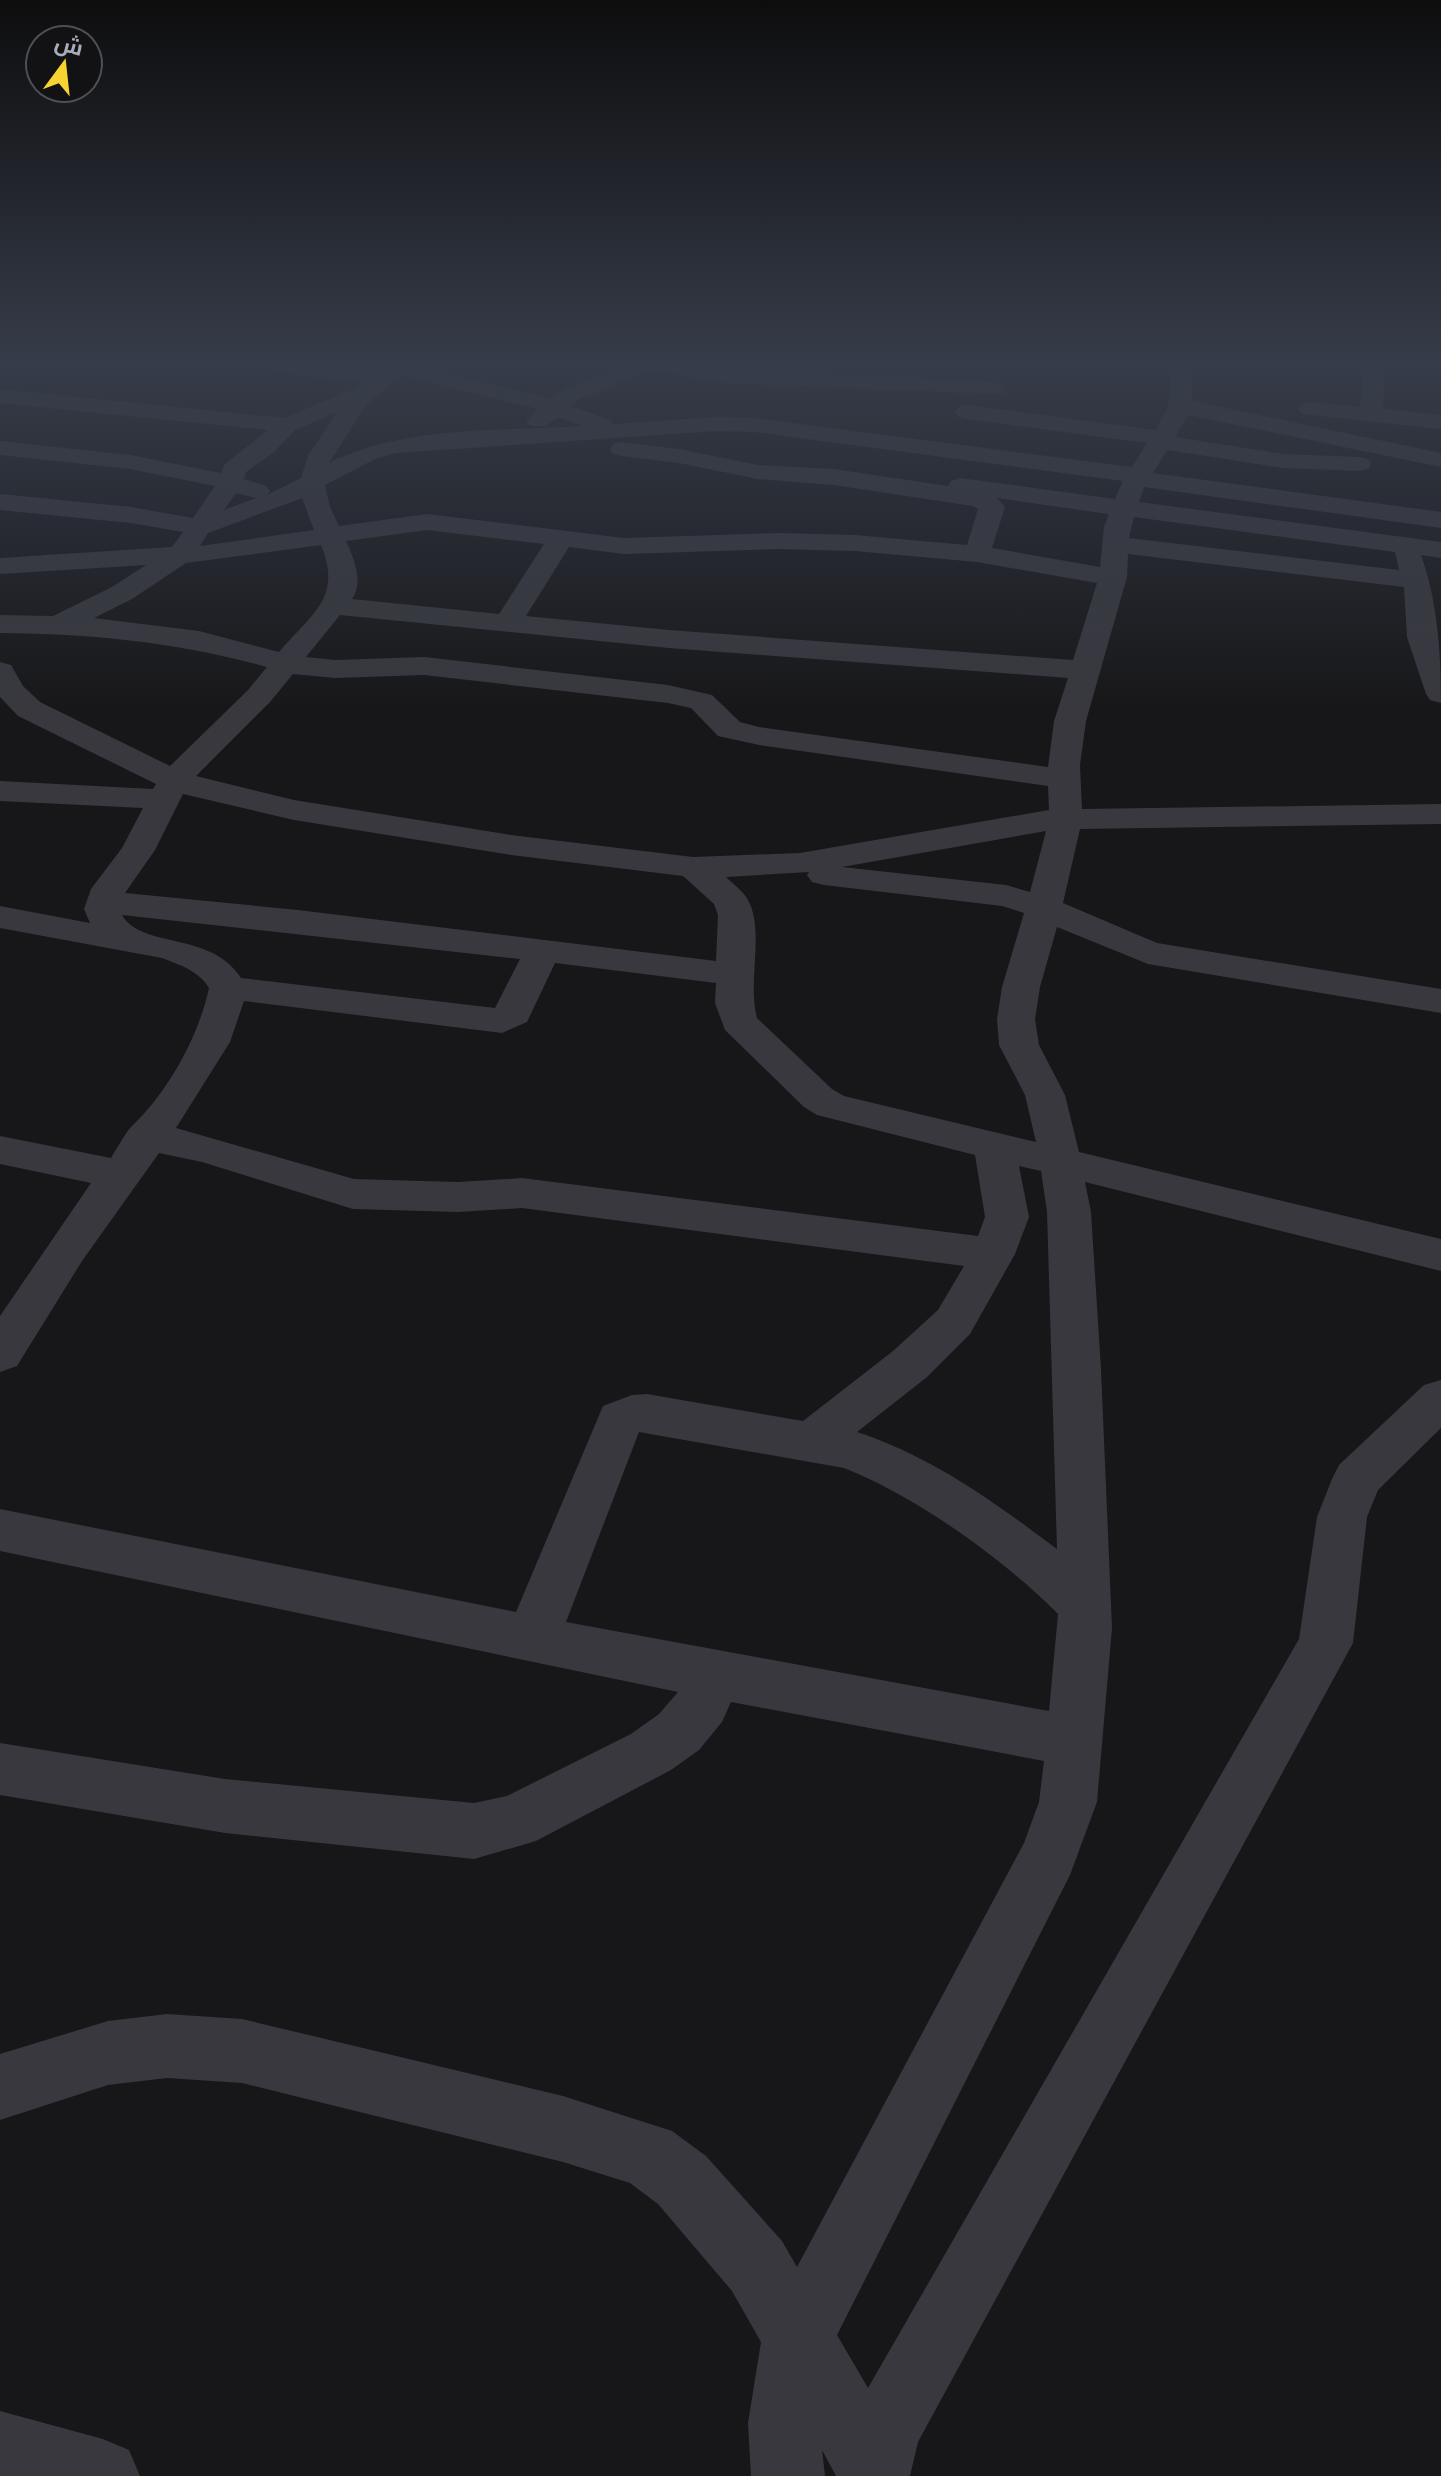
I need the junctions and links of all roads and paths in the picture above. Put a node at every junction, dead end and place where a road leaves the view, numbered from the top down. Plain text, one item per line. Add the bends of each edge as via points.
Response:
1 (222, 480) edge
2 (316, 480) edge
3 (333, 480) edge
4 (860, 480) edge
5 (928, 480) edge
6 (1136, 480) edge
7 (1389, 480) edge
8 (1392, 480) edge
9 (231, 482) junction
10 (925, 486) junction
11 (314, 494) junction
12 (282, 498) junction
13 (0, 502) edge
14 (1122, 508) junction
15 (1441, 520) edge
16 (427, 522) junction
17 (202, 527) junction
18 (332, 536) junction
19 (562, 537) junction
20 (1115, 544) junction
21 (1399, 545) junction
22 (1441, 550) edge
23 (977, 554) junction
24 (180, 555) junction
25 (0, 566) edge
26 (1113, 577) junction
27 (1414, 580) junction
28 (334, 606) junction
29 (1431, 609) edge
30 (508, 622) junction
31 (0, 624) edge
32 (59, 624) junction
33 (286, 664) junction
34 (0, 670) edge
35 (1084, 670) junction
36 (1441, 694) edge
37 (0, 726) edge
38 (80, 734) junction
39 (1065, 779) junction
40 (169, 790) junction
41 (0, 791) edge
42 (1441, 814) edge
43 (1066, 819) junction
44 (693, 867) junction
45 (746, 867) junction
46 (104, 902) junction
47 (1044, 908) junction
48 (0, 917) edge
49 (130, 941) junction
50 (542, 951) junction
51 (734, 974) junction
52 (228, 988) junction
53 (1441, 1001) edge
54 (146, 1136) junction
55 (994, 1146) junction
56 (0, 1150) edge
57 (1060, 1162) junction
58 (120, 1174) junction
59 (993, 1254) junction
60 (1441, 1255) edge
61 (0, 1354) edge
62 (1441, 1398) edge
63 (811, 1442) junction
64 (0, 1530) edge
65 (1084, 1605) junction
66 (532, 1639) junction
67 (716, 1675) junction
68 (1075, 1741) junction
69 (0, 1769) edge
70 (0, 2087) edge
71 (798, 2337) junction
72 (0, 2448) edge
73 (874, 2473) edge
74 (103, 2476) edge
75 (788, 2476) edge

1 - 9 street
2 - 11 street
3 - 11 street
4 - 10 street
5 - 10 street
6 - 14 street
7 - 21 street via 1388,530
8 - 15 street
9 - 12 street
9 - 17 street
10 - 14 street
10 - 23 street via 980,499 992,507
11 - 12 street
11 - 16 street
11 - 18 street
12 - 17 street
13 - 17 street
14 - 20 street
14 - 21 street
16 - 18 street
16 - 19 street
17 - 24 street
18 - 24 street
18 - 28 street via 345,585
19 - 23 street via 624,546 814,541
19 - 30 street
20 - 26 street
20 - 27 street
21 - 22 street
21 - 27 street via 1412,563
23 - 26 street
24 - 25 street
24 - 32 street via 122,593
26 - 35 street
27 - 29 street
28 - 30 street
28 - 33 street
29 - 36 street via 1422,637
30 - 35 street
31 - 32 street
32 - 33 street via 199,640
32 - 34 street via 24,643
33 - 39 street via 335,669 424,666 668,694 701,701 722,724 739,732
33 - 40 street
34 - 38 street via 18,700
35 - 39 street via 1070,721
37 - 38 street
38 - 40 street
39 - 43 street
40 - 41 street
40 - 44 street via 511,845
40 - 46 street
42 - 43 street
43 - 45 street via 800,863
43 - 47 street
44 - 45 street
44 - 51 street via 730,900 736,915
45 - 47 street via 975,891
46 - 49 street via 109,925
46 - 50 street
47 - 53 street via 1148,953
47 - 57 street via 1016,1019 1019,1045 1045,1095
48 - 49 street
49 - 52 street via 199,959 219,973
50 - 51 street
50 - 52 street via 513,1014 502,1021
51 - 55 street via 739,1022 818,1098 853,1113
52 - 54 street via 221,1019 202,1059
54 - 58 street
54 - 59 street via 353,1194 522,1193
55 - 57 street
55 - 59 street via 1007,1217
56 - 58 street
57 - 60 street
57 - 65 street via 1069,1212
58 - 61 street
59 - 63 street via 954,1322
62 - 73 street via 1357,1479 1342,1517 1326,1643 884,2431
63 - 65 street via 849,1449 919,1480 963,1507
63 - 66 street via 647,1413 620,1419
64 - 66 street
65 - 68 street
66 - 67 street
67 - 68 street
67 - 69 street via 702,1704 679,1732 651,1752 515,1822 474,1831 225,1806
68 - 71 street via 1068,1802 1049,1855
70 - 71 street via 108,2053 167,2046 242,2051 563,2129 648,2155 682,2180 757,2266
71 - 73 street
71 - 75 street via 785,2407
72 - 74 street

